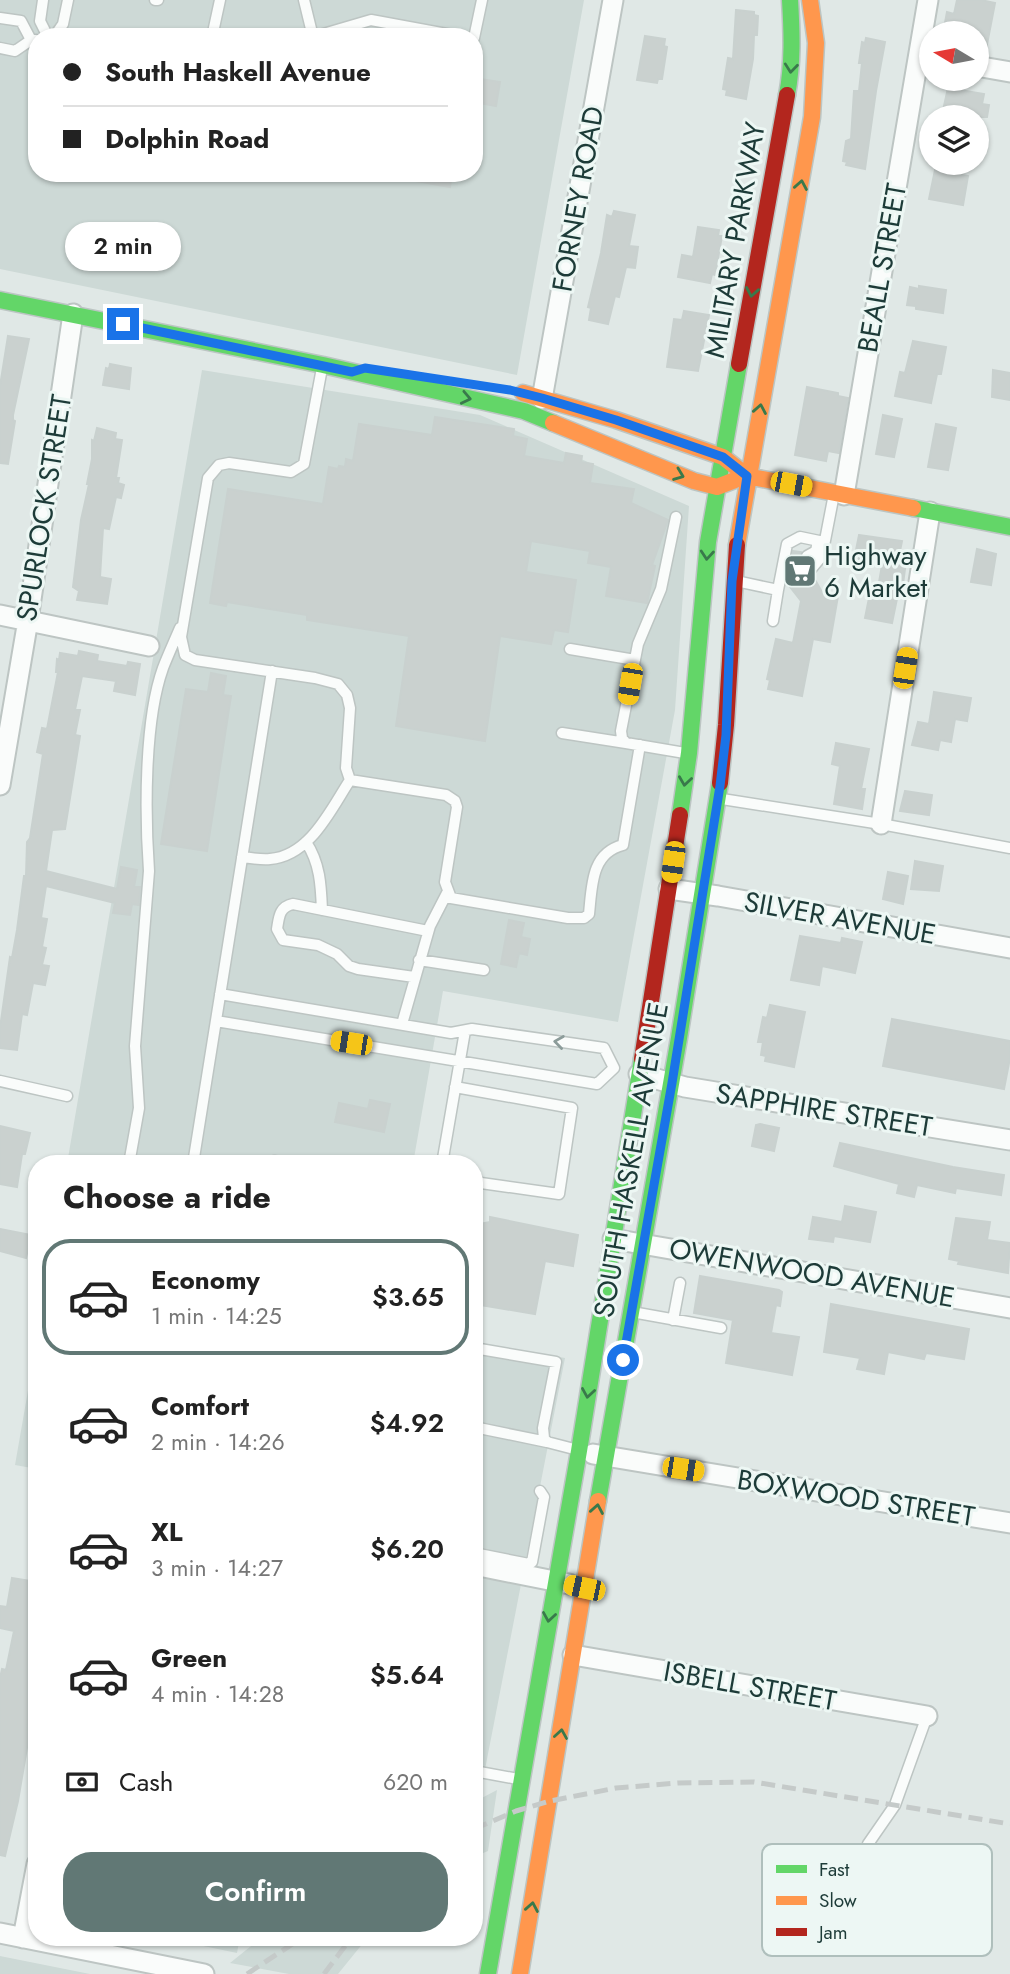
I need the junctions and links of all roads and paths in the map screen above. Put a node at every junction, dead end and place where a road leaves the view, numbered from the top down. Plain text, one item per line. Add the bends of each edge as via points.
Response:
1 (43, 0) edge
2 (68, 0) edge
3 (220, 0) edge
4 (304, 0) edge
5 (482, 0) edge
6 (613, 0) edge
7 (790, 0) edge
8 (810, 0) edge
9 (928, 0) edge
10 (0, 18) edge
11 (927, 21) edge
12 (44, 28) edge
13 (60, 28) edge
14 (214, 28) edge
15 (311, 28) edge
16 (344, 28) edge
17 (414, 28) edge
18 (476, 28) edge
19 (28, 31) edge
20 (28, 43) edge
21 (0, 48) edge
22 (989, 68) edge
23 (1010, 72) edge
24 (919, 88) edge
25 (0, 300) edge
26 (74, 314) junction
27 (323, 365) junction
28 (352, 372) junction
29 (486, 386) dead end
30 (510, 390) dead end
31 (542, 398) junction
32 (723, 457) junction
33 (747, 476) junction
34 (717, 487) junction
35 (839, 494) junction
36 (930, 512) junction
37 (676, 517) dead end
38 (1010, 527) edge
39 (821, 542) junction
40 (807, 556) dead end
41 (811, 569) dead end
42 (732, 581) junction
43 (789, 586) dead end
44 (778, 590) junction
45 (0, 615) edge
46 (184, 617) junction
47 (28, 620) junction
48 (773, 621) dead end
49 (149, 646) dead end
50 (570, 649) dead end
51 (635, 660) junction
52 (272, 671) junction
53 (562, 733) dead end
54 (626, 743) junction
55 (640, 745) junction
56 (706, 756) junction
57 (350, 780) junction
58 (0, 785) edge
59 (718, 799) junction
60 (881, 824) junction
61 (306, 842) junction
62 (1010, 848) edge
63 (242, 857) junction
64 (669, 889) junction
65 (447, 893) junction
66 (703, 894) junction
67 (322, 910) junction
68 (428, 931) junction
69 (1010, 948) edge
70 (419, 960) junction
71 (484, 970) dead end
72 (414, 977) junction
73 (220, 994) junction
74 (216, 1021) junction
75 (402, 1024) junction
76 (465, 1031) junction
77 (459, 1061) junction
78 (614, 1068) junction
79 (639, 1074) junction
80 (0, 1081) edge
81 (672, 1083) junction
82 (455, 1087) junction
83 (67, 1096) dead end
84 (1010, 1140) edge
85 (131, 1155) edge
86 (195, 1155) edge
87 (444, 1155) edge
88 (483, 1183) edge
89 (613, 1239) junction
90 (643, 1244) junction
91 (680, 1283) dead end
92 (1010, 1308) edge
93 (631, 1312) junction
94 (673, 1320) junction
95 (721, 1328) dead end
96 (483, 1350) edge
97 (483, 1429) edge
98 (547, 1442) junction
99 (579, 1451) junction
100 (606, 1456) junction
101 (540, 1491) dead end
102 (1010, 1523) edge
103 (483, 1555) edge
104 (483, 1567) edge
105 (555, 1581) junction
106 (584, 1588) junction
107 (544, 1650) junction
108 (573, 1655) junction
109 (927, 1716) joint
110 (483, 1773) edge
111 (522, 1780) junction
112 (534, 1807) junction
113 (867, 1844) dead end
114 (28, 1912) edge
115 (0, 1933) edge
116 (23, 1938) junction
117 (28, 1939) edge
118 (63, 1946) edge
119 (204, 1974) edge
120 (488, 1974) edge
121 (520, 1974) edge

1 - 12 lane
2 - 13 lane
3 - 14 lane
4 - 15 lane
5 - 18 lane
6 - 31 street, FORNEY ROAD
7 -> 32 main road, MILITARY PARKWAY via 792,70
33 -> 8 main road, MILITARY PARKWAY via 812,117 816,43
9 - 11 street, BEALL STREET
10 - 19 lane via 21,21
16 - 17 lane via 371,20
20 - 21 lane via 15,51
22 - 23 street
24 - 35 street, BEALL STREET
25 - 26 main road
26 - 27 main road
26 - 47 street, SPURLOCK STREET
27 - 28 main road
27 - 46 lane via 304,464 291,472 229,463 219,465 208,478
28 - 29 main road via 365,368
28 -> 34 main road via 524,411
30 - 31 main road
31 - 32 main road
32 - 33 main road
32 - 34 main road, MILITARY PARKWAY
33 - 34 main road
33 - 35 main road
33 - 42 main road, SOUTH HASKELL AVENUE
34 -> 56 main road, SOUTH HASKELL AVENUE via 708,542
35 - 36 main road
35 - 39 lane
36 - 38 main road
36 - 60 street
37 - 51 lane via 661,589 641,633
39 - 40 lane
39 - 41 lane via 822,556
39 - 44 lane via 800,537 787,544
42 - 44 lane
42 - 56 main road, SOUTH HASKELL AVENUE
43 - 44 lane
44 - 48 lane
45 - 47 street
46 - 52 lane via 181,638 185,654 195,660
46 - 85 lane via 163,669 151,731 149,872 135,1046 139,1108
47 - 49 street
47 - 58 street, SPURLOCK STREET
50 - 51 lane
51 - 54 lane via 621,731
52 - 57 lane via 338,684 348,695 346,768
52 - 63 lane
53 - 54 lane
54 - 55 lane
55 - 56 lane
55 - 65 lane via 623,845 600,858 589,914 584,918 451,898
56 - 59 main road, SOUTH HASKELL AVENUE
56 -> 64 main road, SOUTH HASKELL AVENUE
57 - 61 lane
57 - 65 lane via 446,795 456,801
59 - 60 lane
59 - 66 main road, SOUTH HASKELL AVENUE
60 - 62 lane
61 - 63 lane via 272,859
61 - 67 lane via 320,874
63 - 73 lane
64 - 66 street, SILVER AVENUE
64 - 79 main road, SOUTH HASKELL AVENUE
65 - 68 lane
66 - 69 street, SILVER AVENUE
66 - 81 main road, SOUTH HASKELL AVENUE
67 - 68 lane
67 - 72 lane via 286,905 279,913 279,936 330,950 358,969
68 - 70 lane
70 - 71 lane
70 - 72 lane
72 - 75 lane
73 - 74 lane
73 - 75 lane
74 - 77 lane
74 - 86 lane
75 - 76 lane via 451,1033
76 - 77 lane
78 -> 76 lane via 604,1048
77 - 78 lane via 597,1084
77 - 82 lane
78 - 79 lane
79 - 81 street, SAPPHIRE STREET
79 - 89 main road, SOUTH HASKELL AVENUE
80 - 83 lane
81 - 84 street, SAPPHIRE STREET
81 - 90 main road, SOUTH HASKELL AVENUE
82 - 87 lane
82 - 88 lane via 572,1108 559,1194
89 - 90 street, OWENWOOD AVENUE
89 -> 99 main road, SOUTH HASKELL AVENUE
90 - 92 street, OWENWOOD AVENUE
90 - 93 main road, SOUTH HASKELL AVENUE
91 - 94 lane
93 - 94 lane
93 - 100 main road, SOUTH HASKELL AVENUE
94 - 95 lane
96 - 98 lane via 556,1362 543,1428
97 - 98 lane
98 - 99 lane
99 - 100 street, BOXWOOD STREET
99 - 105 main road, SOUTH HASKELL AVENUE
100 - 102 street, BOXWOOD STREET
106 -> 100 main road, SOUTH HASKELL AVENUE
101 - 103 lane via 544,1497 532,1562
104 - 105 street
105 - 106 street
105 -> 107 main road, SOUTH HASKELL AVENUE
106 - 108 main road, SOUTH HASKELL AVENUE
107 - 108 main road
107 - 111 main road, SOUTH HASKELL AVENUE
108 - 109 street, ISBELL STREET
112 -> 108 main road, SOUTH HASKELL AVENUE
109 - 113 lane via 895,1805
110 - 111 lane
111 - 112 main road, SOUTH HASKELL AVENUE
112 - 120 main road, SOUTH HASKELL AVENUE
121 -> 112 main road, SOUTH HASKELL AVENUE
114 - 116 street
115 - 116 street
116 - 117 street
118 - 119 street

